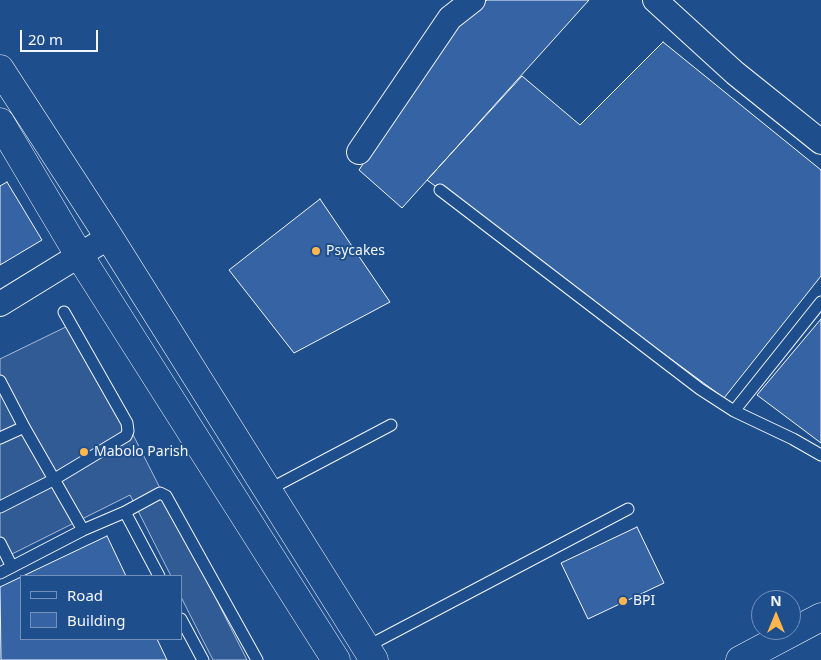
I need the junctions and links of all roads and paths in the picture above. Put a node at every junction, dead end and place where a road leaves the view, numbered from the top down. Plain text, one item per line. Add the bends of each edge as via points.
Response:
1 (473, 0) edge
2 (655, 0) edge
3 (3, 81) edge
4 (0, 122) edge
5 (821, 142) edge
6 (359, 152) dead end
7 (440, 190) dead end
8 (109, 237) junction
9 (79, 255) junction
10 (821, 302) edge
11 (0, 304) edge
12 (64, 312) dead end
13 (0, 382) edge
14 (734, 411) junction
15 (390, 425) dead end
16 (24, 428) junction
17 (0, 438) edge
18 (821, 455) edge
19 (53, 480) junction
20 (268, 490) junction
21 (0, 506) edge
22 (628, 510) dead end
23 (125, 512) junction
24 (83, 530) junction
25 (0, 543) edge
26 (12, 567) junction
27 (0, 573) edge
28 (158, 575) edge
29 (821, 617) edge
30 (182, 621) edge
31 (370, 653) edge
32 (203, 660) edge
33 (256, 660) edge
34 (336, 660) edge
35 (740, 660) edge

1 - 6 street via 450,18
2 - 5 street via 735,74
3 - 8 main road
4 - 9 main road
7 - 14 lane via 700,390
8 - 9 street
8 - 20 main road
9 - 11 street
9 - 34 main road
10 - 14 lane
12 - 19 lane via 127,423 128,431 126,436
13 - 16 lane
14 - 18 lane via 793,438
15 - 20 lane
16 - 17 lane
16 - 19 lane
19 - 21 lane
19 - 24 lane
20 - 31 main road
22 - 31 lane
23 - 24 lane
23 - 28 lane
23 - 33 lane via 160,493 166,496
24 - 26 lane
25 - 26 lane
26 - 27 lane
29 - 35 main road
30 - 32 lane

